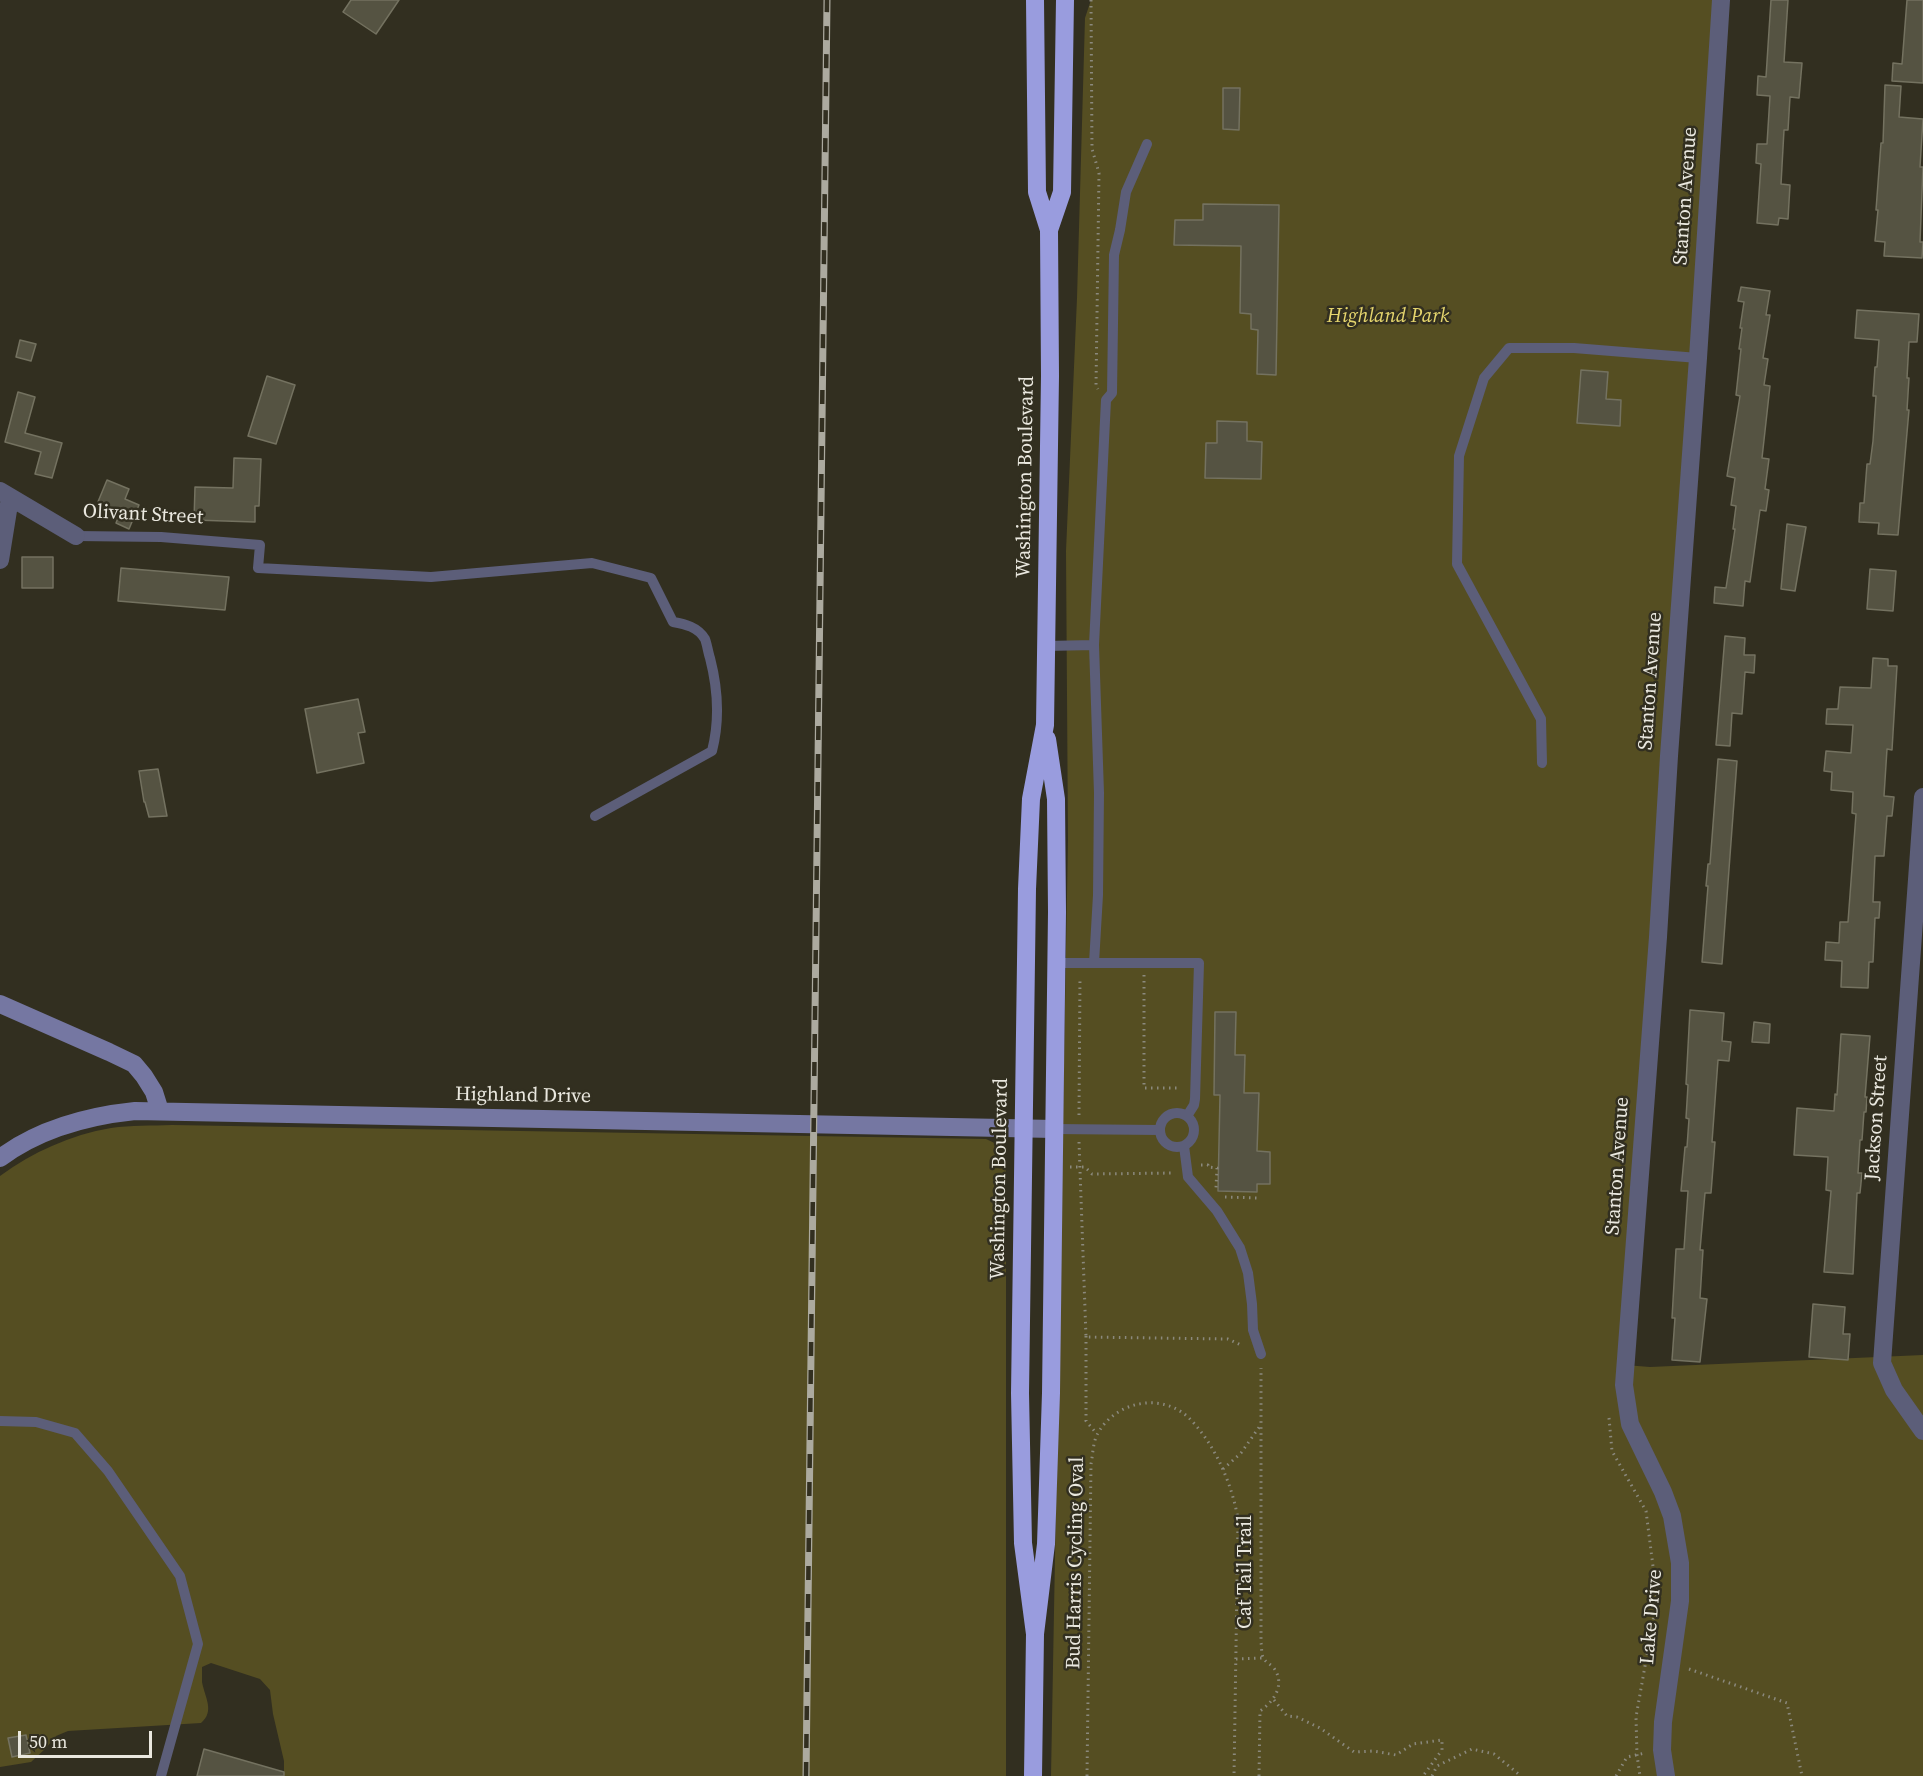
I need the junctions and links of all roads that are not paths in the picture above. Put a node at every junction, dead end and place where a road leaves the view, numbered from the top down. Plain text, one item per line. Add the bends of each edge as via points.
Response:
1 (1035, 0) edge
2 (1065, 0) edge
3 (1722, 0) edge
4 (1147, 144) dead end
5 (1049, 230) junction
6 (1698, 358) junction
7 (5, 494) edge
8 (76, 536) joint
9 (0, 560) edge
10 (1094, 645) junction
11 (1046, 646) junction
12 (1045, 725) junction
13 (1542, 763) dead end
14 (1923, 797) edge
15 (595, 816) dead end
16 (1057, 963) junction
17 (1094, 963) junction
18 (0, 1004) edge
19 (160, 1112) junction
20 (1187, 1116) junction
21 (1024, 1128) junction
22 (1054, 1129) junction
23 (1160, 1130) junction
24 (1184, 1146) junction
25 (0, 1158) edge
26 (1261, 1354) road end
27 (1625, 1365) joint
28 (0, 1421) edge
29 (1923, 1431) edge
30 (1035, 1634) junction
31 (161, 1776) edge
32 (1033, 1776) edge
33 (1666, 1776) edge

1 - 5 highway, Washington Boulevard via 1037,192
2 - 5 highway, Washington Boulevard via 1062,192
3 - 6 street, Stanton Avenue
4 - 10 lane via 1126,192 1114,255 1112,393 1106,400
5 - 11 highway, Washington Boulevard
6 - 13 lane via 1574,348 1509,348 1484,378 1459,456 1457,564 1541,719
6 - 27 street, Stanton Avenue
7 - 8 street, Olivant Street
7 - 9 street
8 - 15 lane, Olivant Street via 162,537 260,545 258,568 431,577 592,563 651,578 673,622 690,625 704,638 718,706 717,733 712,751
10 - 11 lane
10 - 17 lane via 1099,793
11 - 12 highway, Washington Boulevard
12 - 16 highway, Washington Boulevard via 1056,799
12 - 21 highway, Washington Boulevard via 1031,799
14 - 29 street, Jackson Street via 1882,1363 1894,1390
16 - 17 lane
16 - 22 highway, Washington Boulevard
17 - 20 lane via 1199,963 1195,1099
18 - 19 street via 134,1064 154,1092
19 - 21 street, Highland Drive
19 - 25 street, Highland Drive via 108,1114 51,1130
20 - 23 lane via 1167,1116
20 - 24 lane via 1194,1135
21 - 22 street, Highland Drive
21 - 30 highway, Washington Boulevard via 1020,1393 1023,1543
22 - 23 lane
22 - 30 highway, Washington Boulevard via 1046,1544
23 - 24 lane via 1168,1144
24 - 26 lane via 1188,1177 1217,1211 1240,1248 1248,1273 1253,1330
27 - 33 street, Lake Drive via 1625,1402 1630,1424 1672,1516 1680,1563 1681,1592 1663,1722
28 - 31 lane via 36,1422 75,1433 108,1471 180,1576 198,1644
30 - 32 highway, Washington Boulevard

